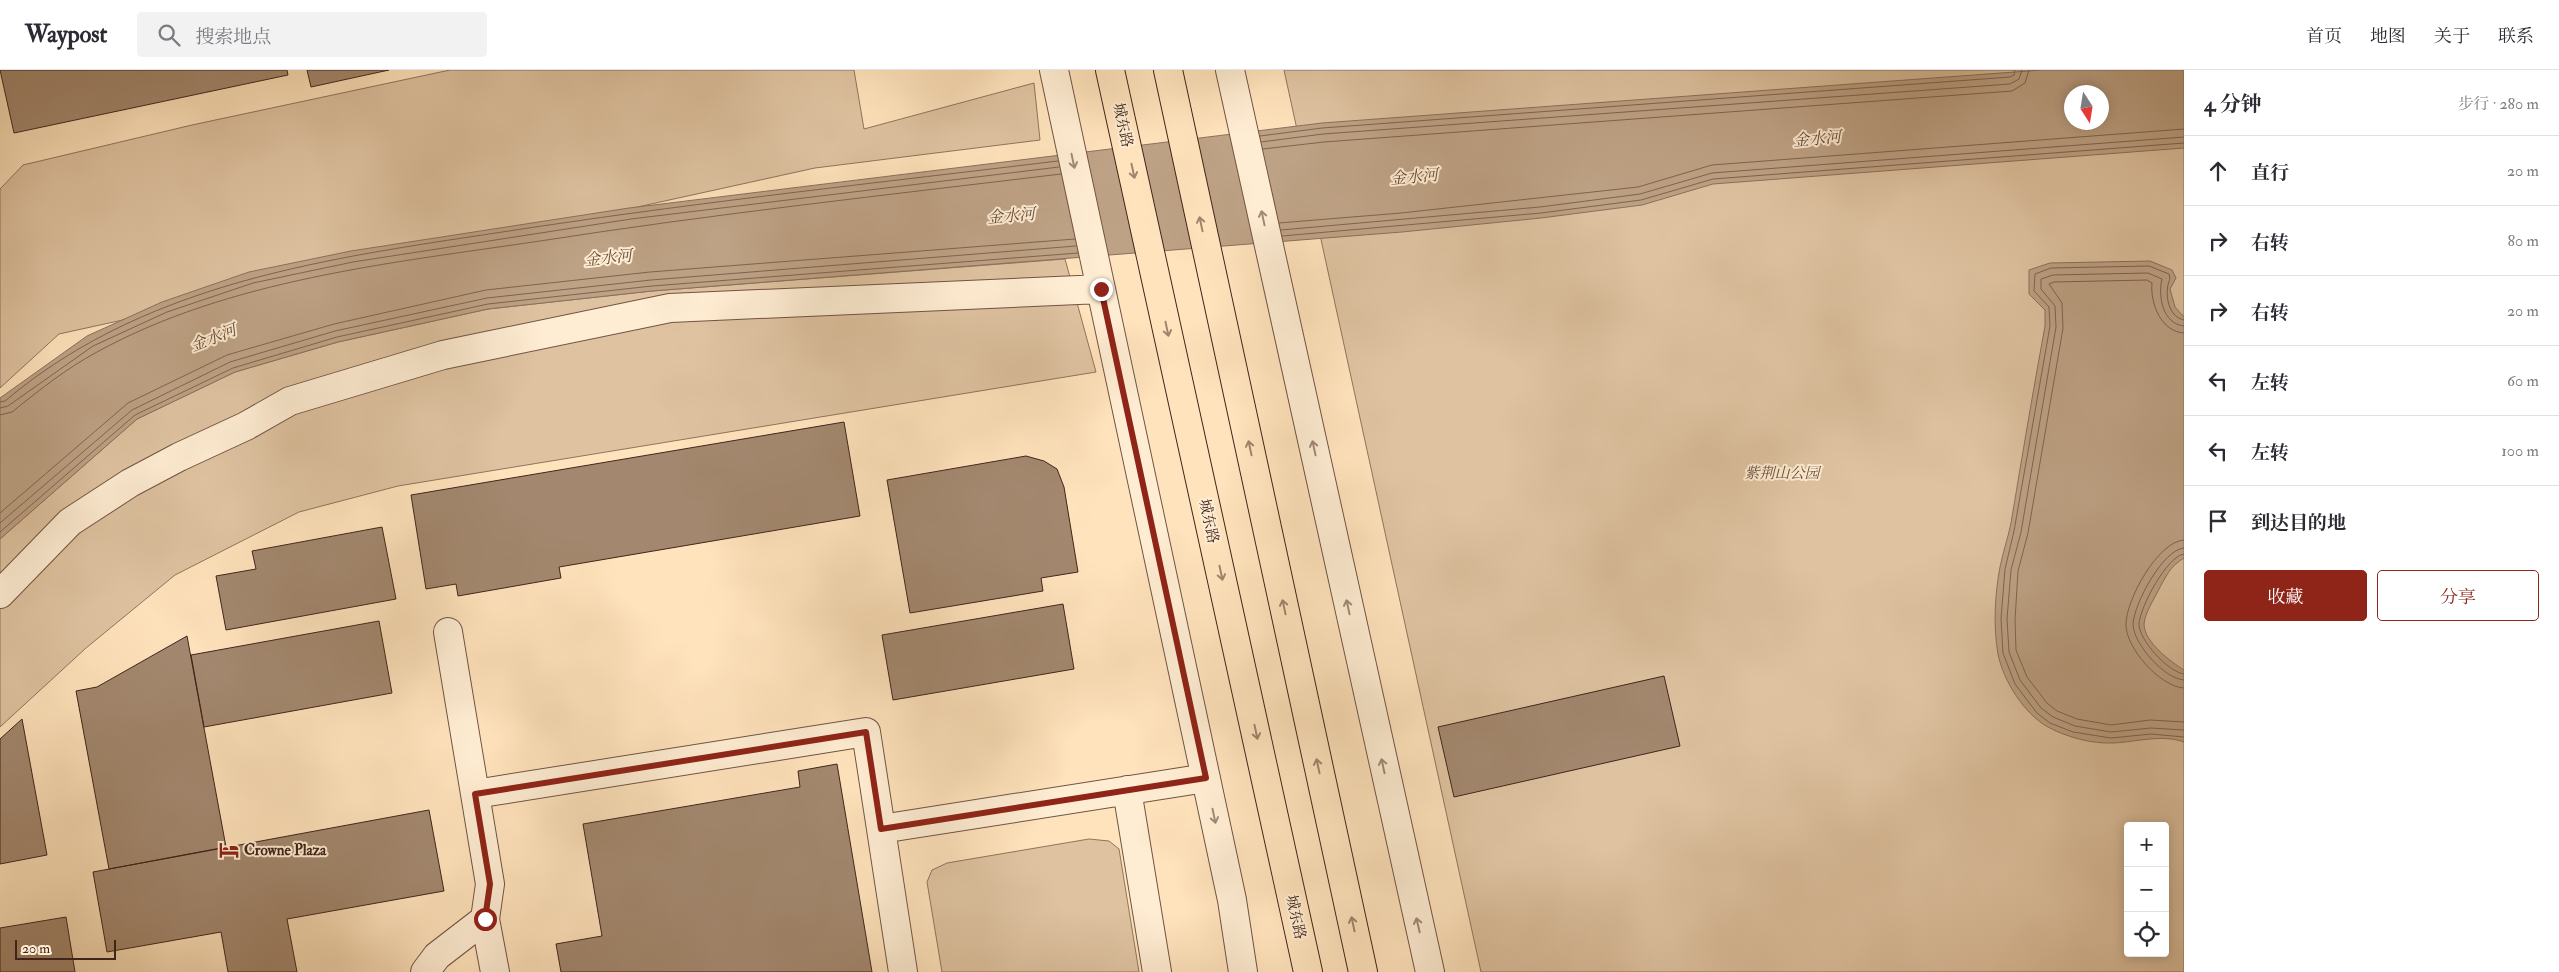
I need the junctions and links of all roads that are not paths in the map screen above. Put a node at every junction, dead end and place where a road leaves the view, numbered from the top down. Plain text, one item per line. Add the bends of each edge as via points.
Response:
1 (1054, 70) edge
2 (1110, 70) edge
3 (1168, 70) edge
4 (1232, 80) edge
5 (1101, 289) junction
6 (0, 594) edge
7 (448, 632) dead end
8 (1206, 778) junction
9 (1127, 790) junction
10 (475, 794) junction
11 (881, 829) junction
12 (485, 919) junction
13 (425, 972) edge
14 (495, 972) edge
15 (902, 972) edge
16 (1157, 972) edge
17 (1243, 972) edge
18 (1308, 972) edge
19 (1363, 972) edge
20 (1430, 972) edge

1 -> 5 street
2 -> 18 main road, 城东路
19 -> 3 main road
20 -> 4 street
5 - 6 street via 670,308 443,355 290,401 130,483 70,522
5 - 8 street
7 - 10 street
8 - 9 street
8 -> 17 street via 1232,900
9 - 11 street
9 - 16 street
10 - 11 street via 866,732
10 - 12 street via 490,884
11 - 15 street
12 - 13 street via 437,956
12 - 14 street

